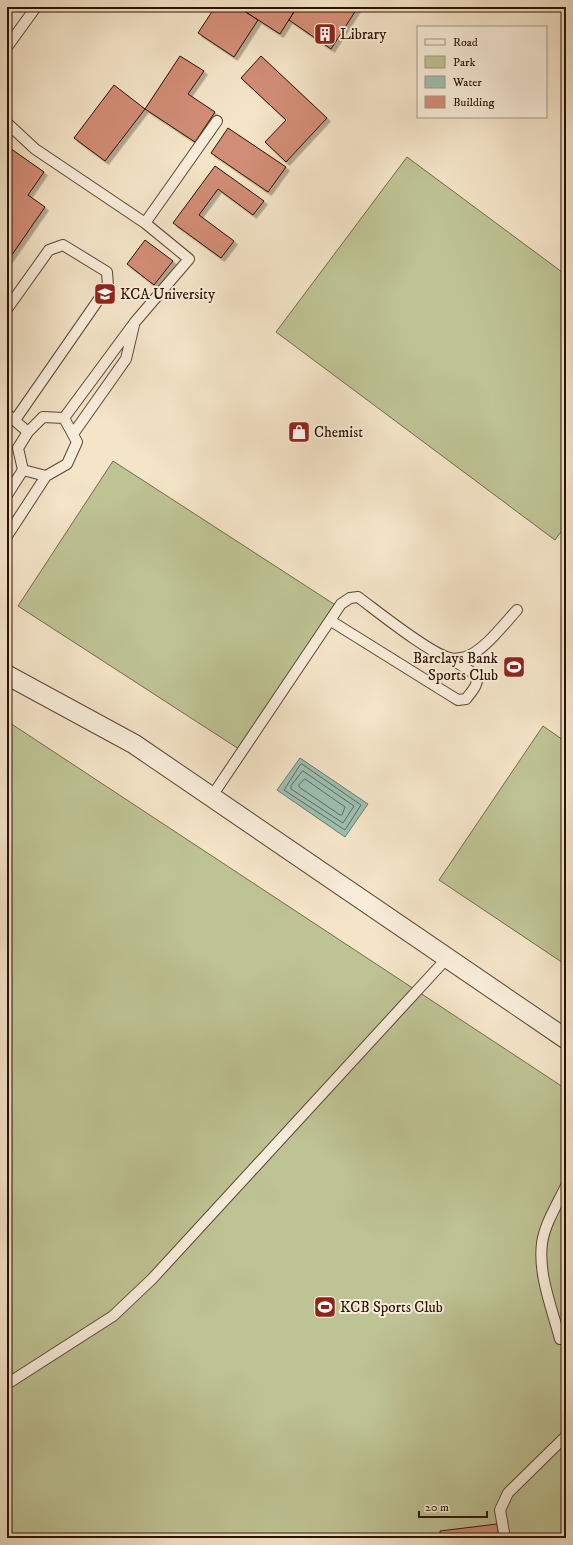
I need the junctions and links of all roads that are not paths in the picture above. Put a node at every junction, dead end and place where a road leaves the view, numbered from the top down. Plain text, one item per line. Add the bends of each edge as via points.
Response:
1 (36, 7) edge
2 (7, 47) edge
3 (217, 121) dead end
4 (7, 123) edge
5 (145, 223) junction
6 (7, 309) edge
7 (135, 322) junction
8 (11, 417) edge
9 (64, 418) junction
10 (28, 432) junction
11 (73, 434) junction
12 (23, 470) junction
13 (46, 476) junction
14 (7, 496) edge
15 (7, 536) edge
16 (517, 610) dead end
17 (331, 621) junction
18 (450, 658) junction
19 (7, 675) edge
20 (212, 796) junction
21 (448, 957) junction
22 (566, 1039) edge
23 (566, 1186) edge
24 (560, 1339) dead end
25 (7, 1384) edge
26 (566, 1436) edge
27 (505, 1538) edge

1 - 2 lane
3 - 5 lane
4 - 5 lane via 36,149
5 - 7 lane via 189,259
6 - 8 lane via 49,250 63,245 107,272 108,286
7 - 9 lane
7 - 11 lane via 126,359
8 - 10 lane
9 - 10 lane via 43,417
9 - 11 lane
10 - 12 lane via 18,448
11 - 13 lane via 76,442 67,464
12 - 13 lane
12 - 14 lane
13 - 15 lane
16 - 18 lane via 476,651 465,657
17 - 18 lane via 341,604 350,598 358,598 432,651
17 - 18 lane via 458,700 466,699 478,679
17 - 20 lane
19 - 20 street via 134,744
20 - 21 street
21 - 22 street
21 - 25 lane via 152,1279 113,1316
23 - 24 lane via 542,1242 541,1270
26 - 27 lane via 508,1493 500,1510

